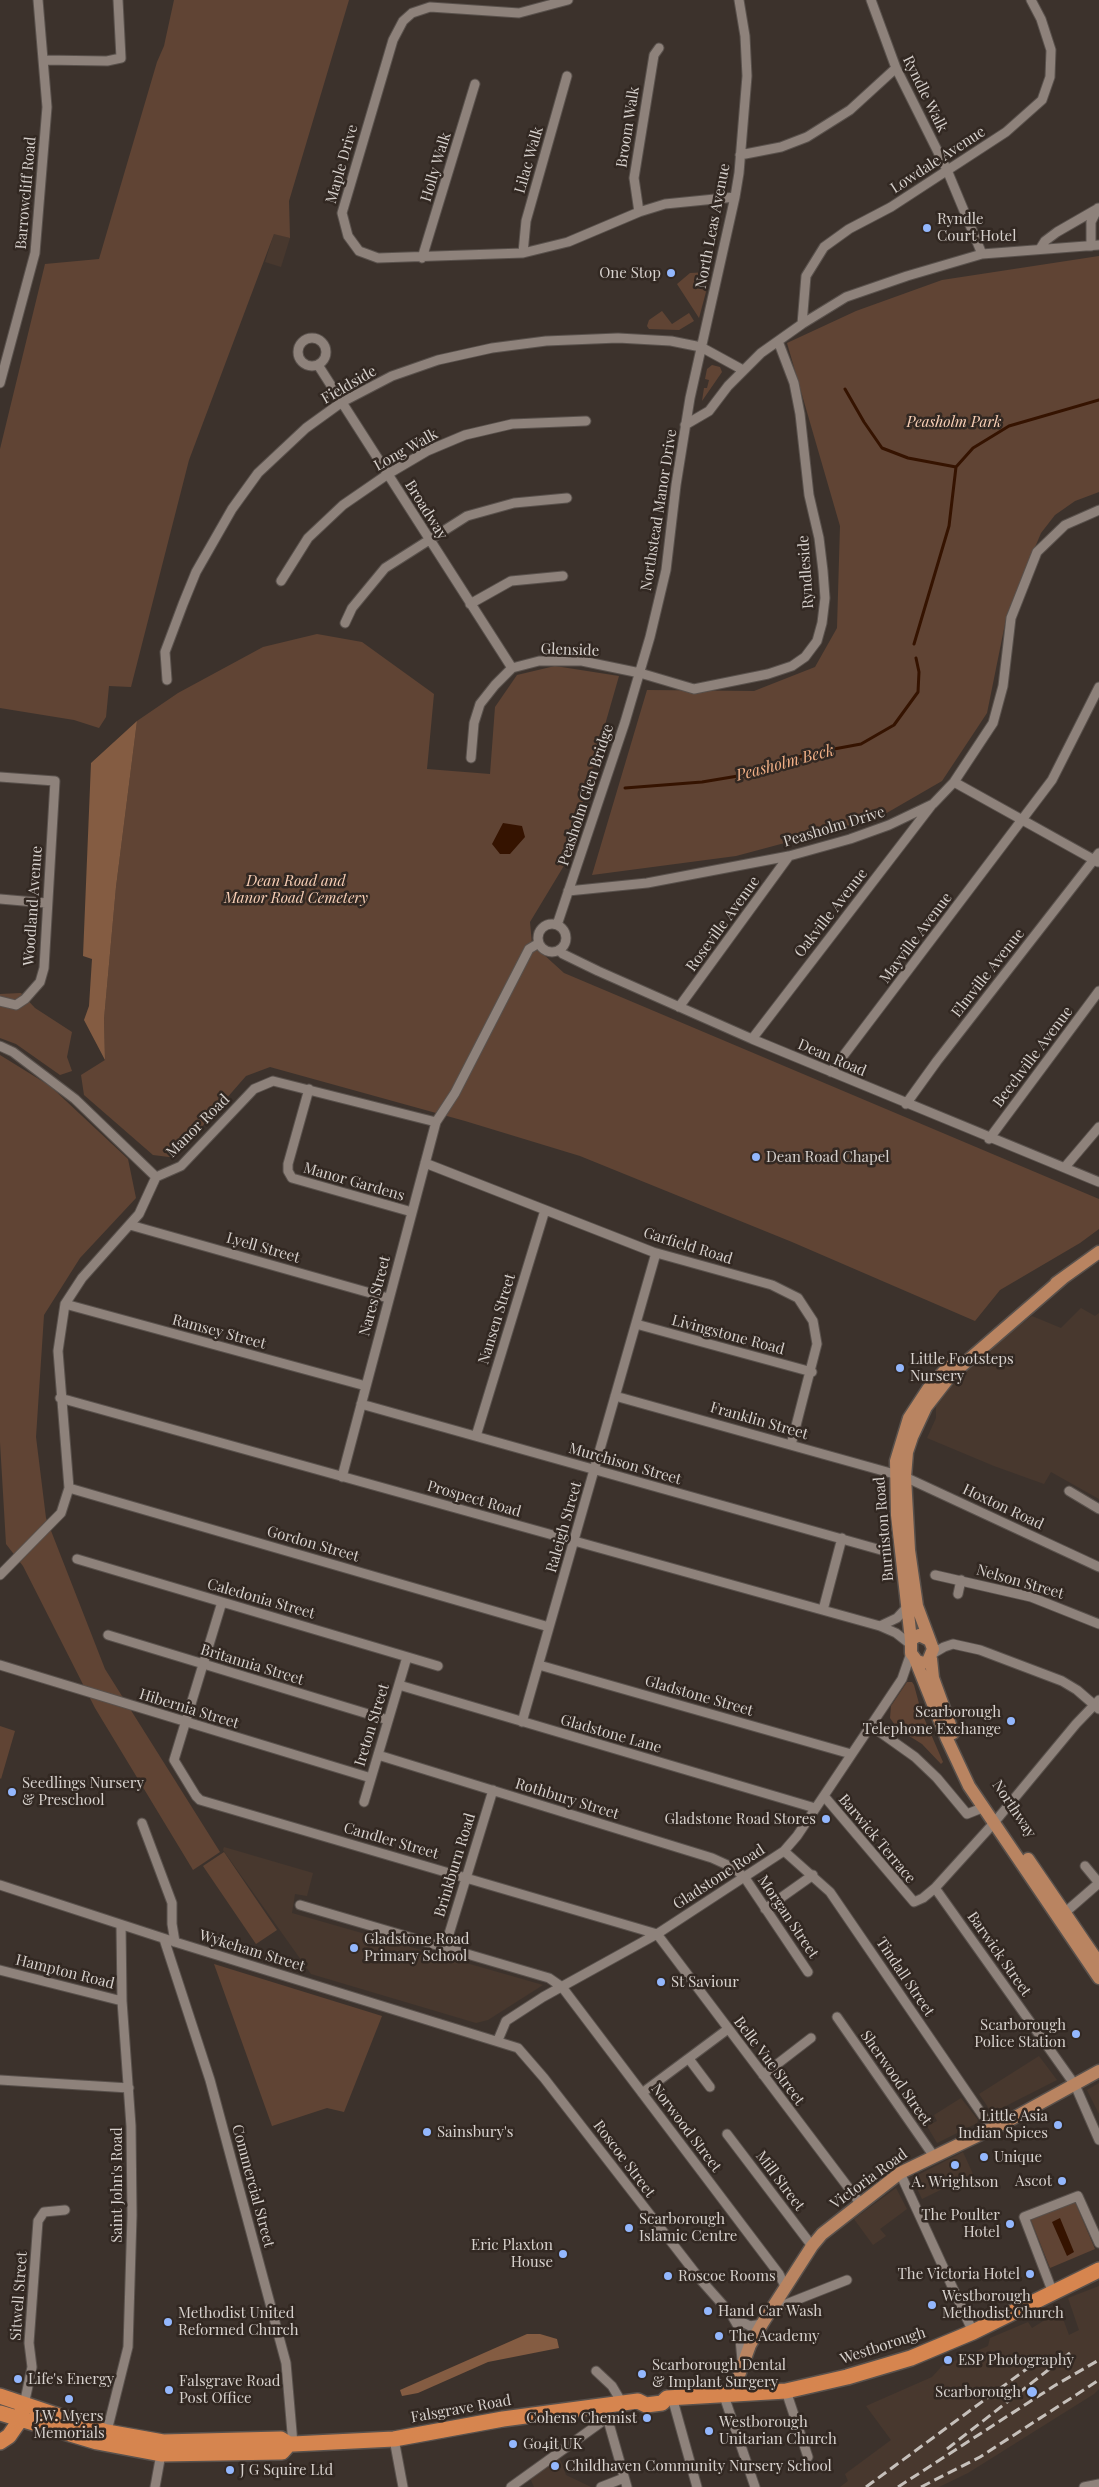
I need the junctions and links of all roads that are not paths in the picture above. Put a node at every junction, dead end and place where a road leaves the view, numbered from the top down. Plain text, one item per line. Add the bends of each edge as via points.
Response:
1 (38, 0) edge
2 (118, 0) edge
3 (568, 0) edge
4 (739, 0) edge
5 (871, 0) edge
6 (1031, 0) edge
7 (660, 48) dead end
8 (43, 60) junction
9 (896, 68) junction
10 (567, 76) dead end
11 (475, 84) dead end
12 (740, 155) junction
13 (947, 170) junction
14 (735, 197) junction
15 (1098, 208) edge
16 (639, 212) junction
17 (1095, 245) edge
18 (1040, 249) junction
19 (523, 253) junction
20 (982, 254) junction
21 (422, 258) junction
22 (802, 324) junction
23 (778, 342) junction
24 (700, 347) junction
25 (318, 365) dead end
26 (743, 370) junction
27 (0, 383) edge
28 (342, 402) junction
29 (586, 421) dead end
30 (685, 425) junction
31 (388, 474) junction
32 (568, 498) dead end
33 (1099, 510) edge
34 (428, 539) junction
35 (563, 576) dead end
36 (281, 581) dead end
37 (470, 604) junction
38 (345, 623) dead end
39 (512, 668) junction
40 (640, 673) junction
41 (167, 680) dead end
42 (1099, 687) edge
43 (471, 758) dead end
44 (0, 777) edge
45 (954, 782) junction
46 (933, 804) junction
47 (1022, 821) junction
48 (789, 856) junction
49 (1097, 859) edge
50 (568, 891) junction
51 (0, 899) edge
52 (46, 903) junction
53 (557, 925) junction
54 (539, 943) junction
55 (559, 950) junction
56 (1099, 991) edge
57 (0, 1001) edge
58 (679, 1007) junction
59 (752, 1039) junction
60 (0, 1046) edge
61 (831, 1072) junction
62 (309, 1089) junction
63 (906, 1104) junction
64 (436, 1122) junction
65 (1099, 1127) edge
66 (989, 1139) junction
67 (425, 1163) junction
68 (1065, 1167) junction
69 (156, 1176) junction
70 (1099, 1182) edge
71 (545, 1210) junction
72 (412, 1212) junction
73 (130, 1225) junction
74 (1099, 1252) edge
75 (656, 1253) junction
76 (388, 1298) junction
77 (65, 1304) junction
78 (636, 1324) junction
79 (812, 1372) junction
80 (366, 1386) junction
81 (616, 1396) junction
82 (60, 1398) junction
83 (361, 1404) junction
84 (476, 1436) junction
85 (791, 1444) junction
86 (594, 1469) junction
87 (900, 1475) junction
88 (342, 1477) junction
89 (69, 1488) junction
90 (1069, 1491) dead end
91 (1099, 1509) edge
92 (842, 1538) junction
93 (574, 1541) junction
94 (882, 1550) dead end
95 (76, 1559) dead end
96 (1099, 1566) edge
97 (0, 1575) edge
98 (936, 1575) dead end
99 (961, 1580) junction
100 (958, 1594) dead end
101 (222, 1602) junction
102 (908, 1606) junction
103 (823, 1610) junction
104 (1099, 1624) edge
105 (880, 1626) junction
106 (549, 1627) junction
107 (108, 1635) dead end
108 (919, 1652) junction
109 (408, 1657) junction
110 (204, 1664) junction
111 (0, 1665) edge
112 (539, 1665) junction
113 (438, 1666) dead end
114 (902, 1679) junction
115 (399, 1685) junction
116 (1098, 1704) edge
117 (388, 1720) junction
118 (185, 1722) junction
119 (522, 1722) junction
120 (870, 1725) junction
121 (378, 1754) junction
122 (851, 1754) junction
123 (371, 1778) junction
124 (493, 1790) junction
125 (824, 1796) junction
126 (364, 1802) dead end
127 (815, 1808) junction
128 (982, 1808) junction
129 (996, 1821) junction
130 (142, 1823) dead end
131 (784, 1851) junction
132 (1084, 1866) dead end
133 (813, 1876) junction
134 (466, 1877) junction
135 (745, 1878) junction
136 (1099, 1883) edge
137 (0, 1885) edge
138 (935, 1888) junction
139 (300, 1905) dead end
140 (765, 1909) junction
141 (1062, 1915) junction
142 (121, 1925) junction
143 (657, 1934) junction
144 (164, 1939) junction
145 (175, 1942) junction
146 (445, 1947) junction
147 (1099, 1963) edge
148 (0, 1970) edge
149 (808, 1972) dead end
150 (1099, 1978) edge
151 (562, 1987) junction
152 (122, 2001) junction
153 (837, 2017) dead end
154 (728, 2029) junction
155 (811, 2038) dead end
156 (498, 2040) junction
157 (689, 2059) junction
158 (1099, 2071) edge
159 (763, 2075) junction
160 (0, 2080) edge
161 (1075, 2085) junction
162 (710, 2087) dead end
163 (129, 2088) junction
164 (642, 2092) junction
165 (992, 2129) junction
166 (727, 2134) dead end
167 (1099, 2140) edge
168 (933, 2155) junction
169 (900, 2172) junction
170 (860, 2203) junction
171 (65, 2210) dead end
172 (1099, 2243) edge
173 (812, 2246) junction
174 (1099, 2270) edge
175 (847, 2280) dead end
176 (786, 2288) junction
177 (1053, 2293) junction
178 (771, 2310) junction
179 (731, 2314) junction
180 (762, 2324) junction
181 (973, 2332) junction
182 (742, 2366) junction
183 (596, 2371) dead end
184 (786, 2390) junction
185 (752, 2392) joint
186 (728, 2393) junction
187 (0, 2396) edge
188 (669, 2397) junction
189 (622, 2403) junction
190 (24, 2405) junction
191 (606, 2412) junction
192 (9, 2416) edge
193 (0, 2432) edge
194 (106, 2438) junction
195 (394, 2439) junction
196 (0, 2442) edge
197 (291, 2444) junction
198 (161, 2454) junction
199 (808, 2458) dead end
200 (624, 2478) junction
201 (1099, 2484) edge
202 (155, 2487) edge
203 (403, 2487) edge
204 (510, 2487) edge
205 (601, 2487) edge
206 (627, 2487) edge
207 (697, 2487) edge
208 (755, 2487) edge
209 (1084, 2487) edge

1 - 8 street, Barrowcliff Road
2 - 8 street via 121,58 107,61
3 - 21 street, Maple Drive via 519,13 430,7 412,13 404,21 394,40 342,213 348,236 359,251 378,258
4 - 12 street, North Leas Avenue via 747,76
5 - 9 street, Ryndle Walk
6 - 13 street, Lowdale Avenue via 1051,50 1050,77 1042,100 1006,132
7 - 16 street, Broom Walk via 654,55 634,178
8 - 27 street, Barrowcliff Road via 47,107 35,253
9 - 12 street via 850,110 807,137 781,147
9 - 13 street, Ryndle Walk
10 - 19 street, Lilac Walk via 526,221
11 - 21 street, Holly Walk
12 - 14 street, North Leas Avenue
13 - 20 street, Ryndle Walk
13 - 22 street, Lowdale Avenue via 824,247 806,276
14 - 16 street, Maple Drive via 665,204
14 - 24 street, North Leas Avenue
15 - 17 street via 1091,222
15 - 18 street via 1057,232
16 - 19 street, Maple Drive via 568,242
17 - 18 street, Northstead Manor Drive
18 - 20 street, Northstead Manor Drive
19 - 21 street, Maple Drive
20 - 22 street, Northstead Manor Drive via 846,297
22 - 23 street, Northstead Manor Drive
23 - 26 street, Northstead Manor Drive
23 - 40 street, Ryndleside via 799,406 809,495 819,538 825,598 817,641 805,657 792,666 704,688 694,689
24 - 26 street, Fieldside
24 - 28 street, Fieldside via 671,341 618,338 546,341 492,348 438,360 392,376
24 - 30 street, North Leas Avenue
25 - 28 street, Broadway
26 - 30 street, Northstead Manor Drive via 709,411
28 - 31 street, Broadway
28 - 41 street, Fieldside via 306,428 258,473 232,509 196,572 183,604 165,652
29 - 31 street, Long Walk via 512,424 465,435 427,450
30 - 40 street, Northstead Manor Drive via 666,570
31 - 34 street, Broadway
31 - 36 street, Long Walk via 343,505 308,538
32 - 34 street via 514,503 467,516
33 - 45 street, Peasholm Drive via 1065,525 1037,552 1011,618 1002,686 993,723
34 - 37 street, Broadway
34 - 38 street via 385,568 352,608
35 - 37 street via 511,581
37 - 39 street, Broadway
39 - 40 street, Glenside via 539,660 559,660 582,661
39 - 43 street, Glenside via 480,704 474,722
40 - 50 street, Peasholm Glen Bridge
42 - 47 street, Mayville Avenue via 1052,780
44 - 52 street, Woodland Avenue via 55,781
45 - 46 street, Peasholm Drive
45 - 47 street
46 - 48 street, Peasholm Drive via 889,825
46 - 59 street, Oakville Avenue
47 - 49 street
47 - 61 street, Mayville Avenue
48 - 50 street, Peasholm Drive via 648,883
48 - 58 street, Roseville Avenue
49 - 63 street, Elmville Avenue
50 - 53 street, Peasholm Glen Bridge
51 - 52 street
52 - 57 street, Woodland Avenue via 47,938 40,982 16,1005
53 - 54 street via 549,924 543,928
53 - 55 street via 566,938
54 - 55 street via 548,951
54 - 64 street via 529,949 455,1093
55 - 58 street, Dean Road
56 - 66 street, Beechville Avenue
58 - 59 street, Dean Road
59 - 61 street, Dean Road
60 - 69 street via 52,1080
61 - 63 street, Dean Road
62 - 64 street, Manor Road
62 - 69 street, Manor Road via 274,1081 254,1089 181,1166
62 - 72 street, Manor Gardens via 288,1164 292,1178
63 - 66 street, Dean Road
64 - 67 street, Nares Street
65 - 68 street
66 - 68 street, Dean Road
67 - 71 street, Garfield Road
67 - 72 street, Nares Street
68 - 70 street, Dean Road
69 - 73 street via 144,1205
71 - 75 street, Garfield Road
71 - 84 street, Nansen Street
72 - 76 street, Nares Street
73 - 76 street, Lyell Street
73 - 77 street via 82,1278
74 - 87 main road, Burniston Road via 1063,1278 964,1362 935,1394 912,1438
75 - 78 street, Raleigh Street
75 - 79 street, Garfield Road via 772,1284 798,1298 810,1312 816,1328
76 - 80 street, Nares Street
77 - 80 street, Ramsey Street
77 - 82 street via 58,1351
78 - 79 street, Livingstone Road
78 - 81 street, Raleigh Street
79 - 85 street, Garfield Road
80 - 83 street, Nares Street
81 - 85 street, Franklin Street
81 - 86 street, Raleigh Street
82 - 88 street, Prospect Road
82 - 89 street
83 - 84 street, Murchison Street
83 - 88 street, Nares Street
84 - 86 street, Murchison Street
85 - 87 street, Franklin Street
86 - 92 street, Murchison Street
86 - 93 street, Raleigh Street
87 - 96 street, Hoxton Road
87 - 102 main road, Burniston Road via 900,1553
87 - 108 main road, Burniston Road via 917,1606
88 - 93 street, Prospect Road
89 - 97 street via 61,1512
89 - 106 street, Gordon Street
90 - 91 street
92 - 94 street, Murchison Street
92 - 103 street
93 - 103 street, Prospect Road
93 - 106 street, Raleigh Street
95 - 101 street, Caledonia Street
98 - 99 street, Nelson Street
99 - 100 street, Nelson Street
99 - 104 street, Nelson Street via 1031,1597
101 - 109 street, Caledonia Street
101 - 110 street, Candler Street
102 - 105 street via 897,1618
102 - 108 main road, Burniston Road
103 - 105 street, Prospect Road
105 - 108 street, Prospect Road
106 - 112 street, Raleigh Street
107 - 110 street, Britannia Street
108 - 114 street, Gladstone Road
108 - 114 street, Gladstone Road
108 - 116 street via 953,1644 980,1650 1062,1681
108 - 128 main road, Northway via 959,1768
108 - 129 main road, Northway via 933,1678 967,1765
109 - 113 street, Caledonia Street
109 - 115 street, Ireton Street
110 - 117 street, Britannia Street
110 - 118 street, Candler Street
111 - 118 street, Hibernia Street
112 - 119 street, Raleigh Street
112 - 122 street, Gladstone Street
114 - 120 street, Gladstone Road
115 - 117 street, Ireton Street
115 - 119 street, Gladstone Lane
116 - 129 street
117 - 121 street, Ireton Street
118 - 123 street, Hibernia Street
118 - 134 street, Candler Street via 174,1760 200,1800
119 - 127 street, Gladstone Lane
120 - 122 street, Gladstone Road
120 - 128 street via 915,1757 967,1814
121 - 123 street, Ireton Street
121 - 124 street, Rothbury Street
122 - 125 street, Gladstone Road
123 - 126 street, Ireton Street
124 - 134 street, Brinkburn Road
124 - 135 street, Rothbury Street via 712,1858 734,1868
125 - 127 street, Gladstone Road
125 - 138 street, Barwick Terrace via 914,1902
127 - 131 street, Gladstone Road
128 - 129 main road, Northway
129 - 138 street
129 - 141 main road, Northway
130 - 145 street via 172,1903
131 - 133 street, Tindall Street
131 - 135 street, Gladstone Road
132 - 136 street
133 - 140 street
133 - 165 street, Tindall Street via 830,1892
134 - 143 street, Candler Street
134 - 146 street, Brinkburn Road
135 - 140 street, Morgan Street
135 - 143 street, Gladstone Road
136 - 141 street
137 - 142 street, Wykeham Street
138 - 161 street, Barwick Street
139 - 146 street
140 - 149 street, Morgan Street
141 - 147 main road, Northway
141 - 150 main road, Northway
142 - 144 street, Wykeham Street
142 - 152 street, Saint John's Road
143 - 151 street, Gladstone Road
143 - 154 street, Belle Vue Street
144 - 145 street, Wykeham Street
144 - 197 street, Commercial Street via 210,2080 286,2363
145 - 156 street, Wykeham Street
146 - 151 street via 549,1978
148 - 152 street, Hampton Road
151 - 156 street, Gladstone Road via 506,2021
151 - 164 street, Norwood Street
152 - 163 street, Saint John's Road
153 - 168 street, Sherwood Street
154 - 157 street
154 - 159 street, Belle Vue Street
155 - 159 street
156 - 179 street, Roscoe Street via 518,2048 544,2078 646,2212
157 - 162 street
157 - 164 street
158 - 161 main road, Victoria Road
159 - 170 street, Belle Vue Street
160 - 163 street
161 - 165 main road, Victoria Road
161 - 167 street, Barwick Street
163 - 194 street, Saint John's Road via 132,2215 128,2347
164 - 176 street, Norwood Street via 779,2274
165 - 168 main road, Victoria Road
166 - 173 street, Mill Street
168 - 169 main road, Victoria Road
169 - 170 main road, Victoria Road
169 - 181 street
170 - 173 main road, Victoria Road
171 - 190 street, Sitwell Street via 44,2212 38,2221 29,2343 32,2367
172 - 177 street via 1078,2196 1024,2217
173 - 176 main road, Victoria Road
174 - 177 highway, Westborough
175 - 178 street
176 - 178 main road, Victoria Road
177 - 181 highway, Westborough
178 - 180 main road, Victoria Road
179 - 180 street via 750,2326
179 - 182 street, Roscoe Street via 739,2328
180 - 182 main road, Victoria Road
181 - 184 highway, Westborough via 880,2369
182 - 186 main road, Victoria Road
183 - 189 street via 612,2386
184 - 185 highway, Westborough
184 - 199 street
185 - 186 highway, Falsgrave Road
186 - 188 highway, Falsgrave Road
186 - 208 street
187 - 190 highway, Falsgrave Road
188 - 189 highway, Falsgrave Road via 660,2393
188 - 207 street
189 - 191 highway, Falsgrave Road
190 - 192 highway
190 - 194 highway, Falsgrave Road
191 - 195 highway, Falsgrave Road via 503,2419
191 - 200 street
191 - 204 street
192 - 193 highway
192 - 194 highway, Falsgrave Road
192 - 196 highway via 9,2436
194 - 197 highway, Falsgrave Road via 164,2442 281,2438
194 - 198 highway, Falsgrave Road
195 - 197 highway, Falsgrave Road
195 - 203 street
197 - 198 highway, Falsgrave Road via 282,2452
198 - 202 street
200 - 205 street
200 - 206 street
201 - 209 street

